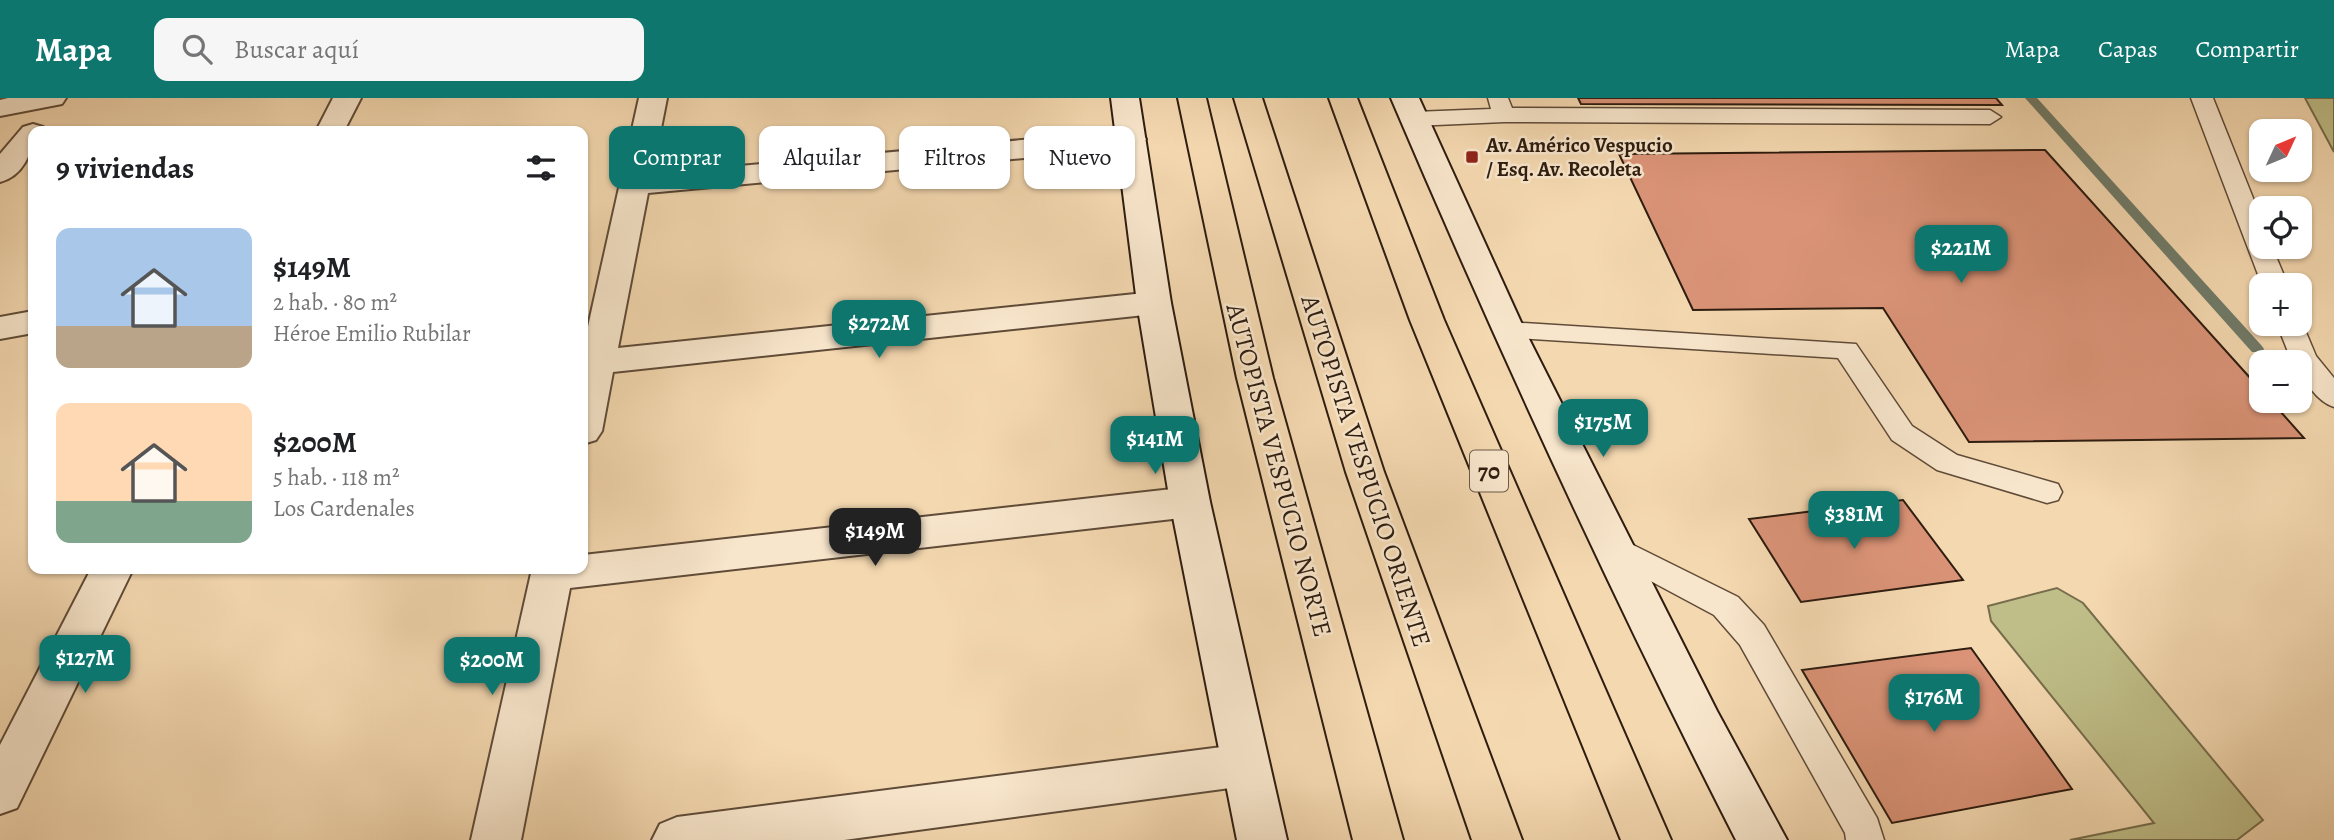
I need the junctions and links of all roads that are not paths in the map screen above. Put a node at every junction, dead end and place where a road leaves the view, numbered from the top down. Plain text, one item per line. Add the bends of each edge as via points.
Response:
1 (52, 98) edge
2 (62, 98) edge
3 (347, 98) edge
4 (653, 98) edge
5 (1125, 98) edge
6 (1192, 98) edge
7 (1248, 98) edge
8 (1343, 98) edge
9 (2202, 98) edge
10 (1501, 107) edge
11 (0, 108) edge
12 (1409, 108) edge
13 (1990, 117) dead end
14 (39, 126) edge
15 (333, 126) edge
16 (647, 126) edge
17 (1129, 126) edge
18 (28, 139) edge
19 (1024, 149) edge
20 (1135, 168) edge
21 (0, 173) edge
22 (745, 175) edge
23 (634, 189) edge
24 (2270, 273) edge
25 (1154, 303) junction
26 (28, 323) edge
27 (0, 328) edge
28 (1508, 331) junction
29 (2295, 336) edge
30 (598, 362) junction
31 (2334, 397) edge
32 (588, 408) edge
33 (2047, 492) dead end
34 (1190, 502) junction
35 (1613, 547) junction
36 (588, 567) edge
37 (110, 574) edge
38 (551, 574) edge
39 (1245, 765) junction
40 (0, 793) edge
41 (495, 840) edge
42 (677, 840) edge
43 (1262, 840) edge
44 (1378, 840) edge
45 (1497, 840) edge
46 (1646, 840) edge
47 (1762, 840) edge
48 (1865, 840) edge

1 - 11 street
2 - 14 street
3 - 15 street
4 - 16 street
5 - 17 street
6 - 44 highway, AUTOPISTA VESPUCIO NORTE via 1261,409
7 - 45 highway, AUTOPISTA VESPUCIO ORIENTE via 1420,636
8 - 46 highway, 70 via 1427,320
9 - 24 lane
10 - 12 lane
10 - 13 lane
12 - 28 street
18 - 21 street
19 - 22 street
20 - 25 street
23 - 30 street
25 - 30 street
25 - 34 street
26 - 27 street
28 - 33 lane via 1846,350 1902,433 1947,463
28 - 35 street
29 - 31 lane via 2304,359
30 - 32 street
34 - 36 street
34 - 39 street
35 - 47 street
35 - 48 lane via 1726,606 1752,635 1864,830
37 - 40 street
38 - 41 street
39 - 42 street
39 - 43 street

